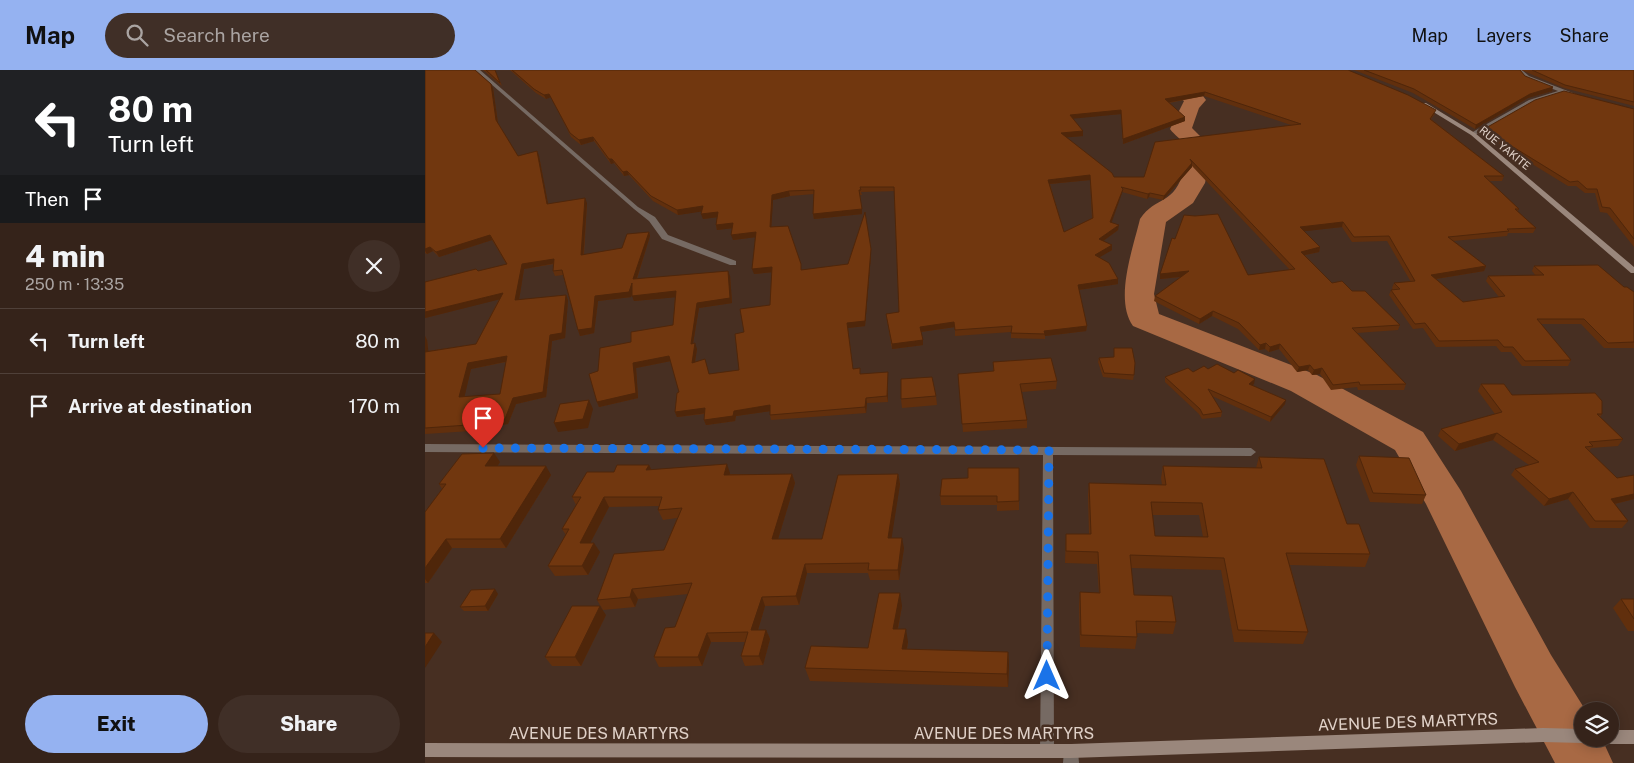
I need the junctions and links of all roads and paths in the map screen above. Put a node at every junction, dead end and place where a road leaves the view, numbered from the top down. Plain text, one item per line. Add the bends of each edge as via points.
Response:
1 (477, 70) edge
2 (1519, 70) edge
3 (1561, 92) junction
4 (1580, 96) edge
5 (1418, 101) edge
6 (1473, 134) junction
7 (733, 264) dead end
8 (1634, 271) edge
9 (425, 448) edge
10 (1049, 450) junction
11 (1251, 452) dead end
12 (1574, 736) edge
13 (1619, 737) edge
14 (1634, 737) edge
15 (425, 750) edge
16 (1047, 751) junction
17 (1071, 757) edge

1 - 7 street via 652,219 665,236
2 - 3 street
3 - 4 street
3 - 6 street via 1531,101
5 - 6 main road, RUE YAKITE
6 - 8 main road, RUE YAKITE
9 - 10 street
10 - 11 street
10 - 16 street
12 - 17 main road, AVENUE DES MARTYRS
13 - 14 main road
15 - 16 main road, AVENUE DES MARTYRS
16 - 17 main road, AVENUE DES MARTYRS

